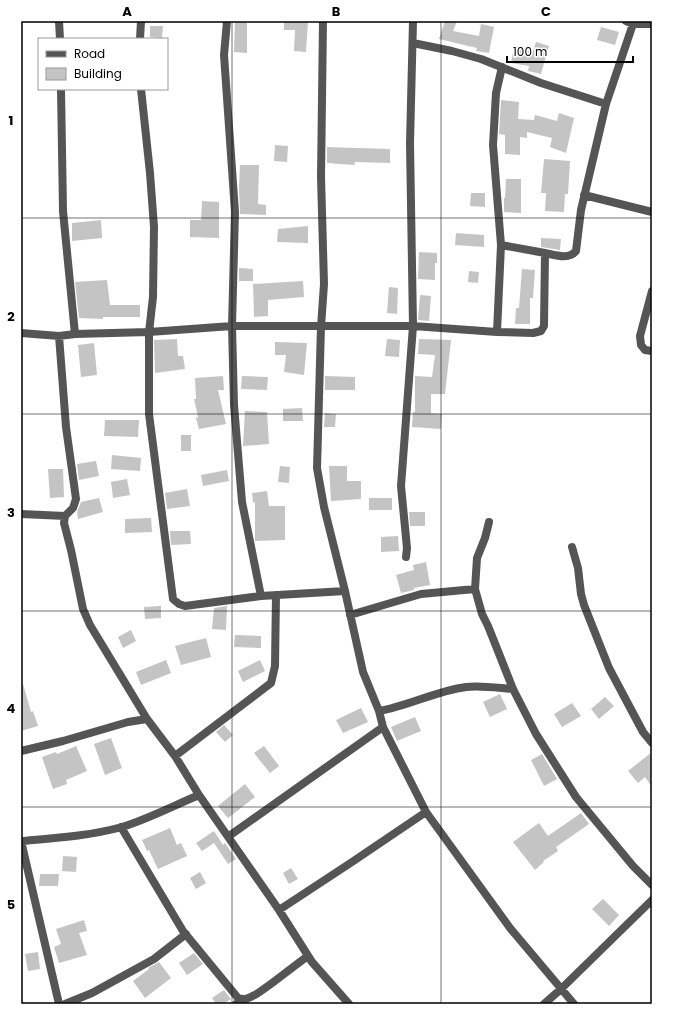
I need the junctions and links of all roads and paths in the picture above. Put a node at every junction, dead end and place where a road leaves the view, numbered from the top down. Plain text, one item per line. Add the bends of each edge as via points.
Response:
1 (59, 21) edge
2 (141, 21) edge
3 (227, 21) edge
4 (323, 21) edge
5 (413, 21) edge
6 (631, 22) edge
7 (652, 24) edge
8 (60, 38) edge
9 (140, 38) edge
10 (413, 43) junction
11 (502, 67) junction
12 (61, 90) edge
13 (141, 90) edge
14 (606, 104) junction
15 (584, 195) junction
16 (652, 212) edge
17 (501, 245) junction
18 (545, 253) junction
19 (652, 291) edge
20 (232, 326) junction
21 (413, 326) junction
22 (320, 327) junction
23 (149, 332) junction
24 (497, 332) junction
25 (21, 333) edge
26 (75, 334) junction
27 (59, 336) junction
28 (652, 351) edge
29 (21, 514) edge
30 (65, 516) junction
31 (489, 522) dead end
32 (572, 546) dead end
33 (406, 557) dead end
34 (475, 589) junction
35 (345, 591) junction
36 (276, 595) junction
37 (261, 596) junction
38 (350, 615) junction
39 (513, 688) junction
40 (379, 711) junction
41 (147, 719) junction
42 (383, 727) junction
43 (652, 742) edge
44 (21, 751) edge
45 (175, 756) junction
46 (198, 795) junction
47 (426, 812) junction
48 (121, 827) junction
49 (229, 836) junction
50 (21, 841) edge
51 (652, 885) edge
52 (652, 900) edge
53 (279, 910) junction
54 (186, 934) junction
55 (308, 956) junction
56 (561, 989) junction
57 (240, 1002) edge
58 (60, 1004) edge
59 (65, 1004) edge
60 (349, 1004) edge
61 (544, 1004) edge
62 (574, 1004) edge

1 - 8 street
2 - 9 street
3 - 20 street via 224,55 234,212
4 - 22 street via 321,177 324,284
5 - 10 street
6 - 7 street
6 - 14 street
10 - 11 street via 452,51
10 - 21 street via 410,164
11 - 14 street via 541,83
11 - 17 street via 496,93 494,145
12 - 26 street via 63,212
13 - 23 street via 154,227 153,297
14 - 15 street
15 - 16 street
15 - 18 street via 576,251 569,256
17 - 18 street
17 - 24 street
18 - 24 street via 544,326 541,331
19 - 28 street via 640,336 641,345 645,350
20 - 22 street
20 - 23 street
20 - 37 street via 234,405 241,489
21 - 22 street
21 - 24 street
21 - 33 street via 401,486
22 - 35 street via 317,468
23 - 26 street
23 - 37 street via 149,414 173,599 185,606
25 - 27 street
26 - 27 street
27 - 30 street via 66,427 76,499 73,508
29 - 30 street
30 - 41 street via 64,523 83,609
31 - 34 street via 477,558
32 - 43 street via 584,605 609,668 643,732
34 - 38 street via 421,594
34 - 39 street via 482,614
35 - 36 street
35 - 38 street
36 - 37 street
36 - 45 street via 275,666 271,683
38 - 40 street via 363,672
39 - 40 street via 467,686
39 - 51 street via 536,734 576,797
40 - 42 street
41 - 44 street
41 - 45 street
42 - 47 street
42 - 49 street
45 - 46 street
46 - 48 street
46 - 49 street
47 - 53 street
47 - 56 street via 510,928
48 - 50 street via 84,835
48 - 54 street
49 - 53 street
50 - 58 street
52 - 56 street
53 - 55 street
54 - 57 street
54 - 59 street via 154,958 92,993
55 - 57 street via 259,993
55 - 60 street
56 - 61 street
56 - 62 street

